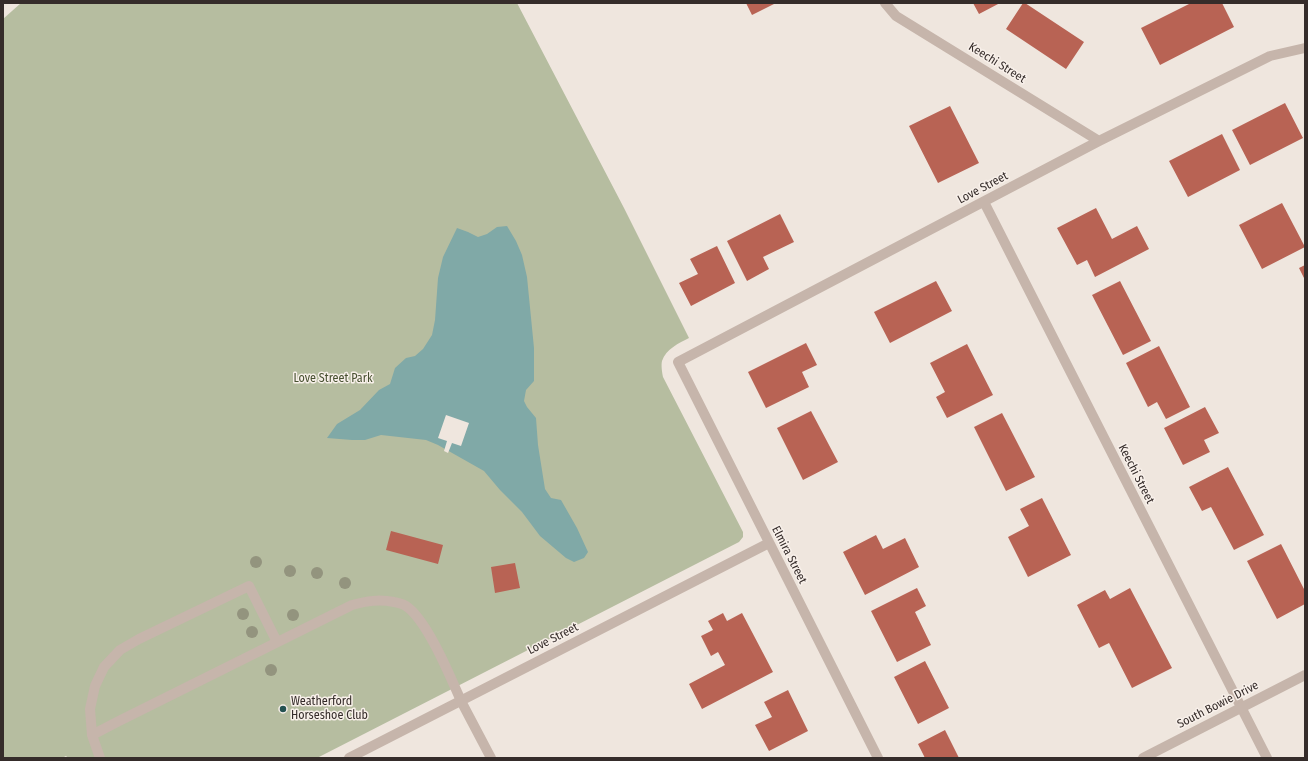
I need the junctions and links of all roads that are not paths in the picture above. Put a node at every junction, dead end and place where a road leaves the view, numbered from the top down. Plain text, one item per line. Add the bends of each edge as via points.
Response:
1 (885, 3) edge
2 (1305, 48) edge
3 (1098, 141) junction
4 (984, 202) junction
5 (678, 362) joint
6 (769, 543) junction
7 (276, 642) junction
8 (1305, 675) edge
9 (461, 701) junction
10 (1240, 708) junction
11 (92, 735) junction
12 (100, 758) edge
13 (349, 758) edge
14 (490, 758) edge
15 (878, 758) edge
16 (1143, 758) edge
17 (1267, 758) edge

1 - 3 street, Keechi Street via 896,16
2 - 3 street, Love Street via 1270,56
3 - 4 street, Love Street
4 - 5 street, Love Street
4 - 10 street, Keechi Street
5 - 6 street, Elmira Street
6 - 9 street, Love Street
6 - 15 street, Elmira Street
7 - 9 street via 352,605 368,600 383,600 405,605 428,632
7 - 11 street
7 - 11 street via 249,586 138,640 120,650 104,667 95,686 90,708
8 - 10 street, South Bowie Drive
9 - 13 street, Love Street
9 - 14 street
10 - 16 street, South Bowie Drive
10 - 17 street, Keechi Street
11 - 12 street

